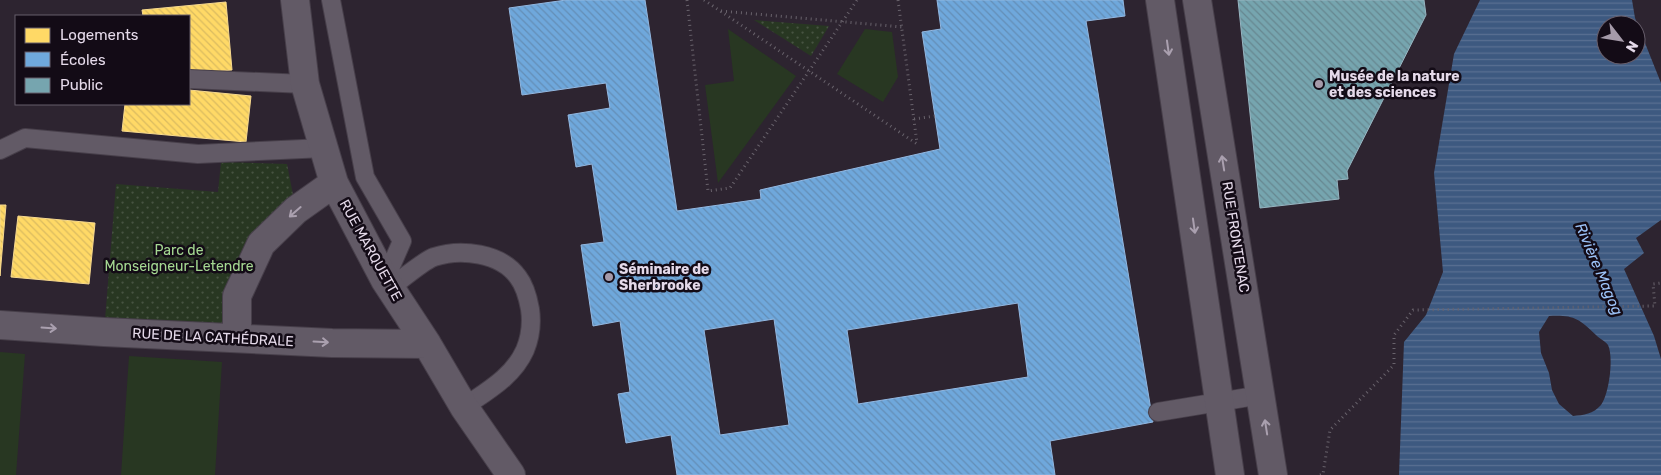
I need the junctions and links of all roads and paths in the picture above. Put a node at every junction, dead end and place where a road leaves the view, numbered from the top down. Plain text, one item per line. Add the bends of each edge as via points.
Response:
1 (295, 0) edge
2 (331, 0) edge
3 (688, 0) edge
4 (704, 0) edge
5 (856, 0) edge
6 (898, 0) edge
7 (1160, 0) edge
8 (1197, 0) edge
9 (720, 11) junction
10 (842, 22) junction
11 (902, 27) junction
12 (809, 71) junction
13 (190, 79) edge
14 (305, 84) junction
15 (935, 116) dead end
16 (914, 118) junction
17 (324, 148) junction
18 (0, 150) edge
19 (334, 183) junction
20 (1661, 282) edge
21 (388, 284) junction
22 (0, 324) edge
23 (237, 338) junction
24 (427, 344) junction
25 (1261, 395) junction
26 (1220, 402) junction
27 (464, 406) junction
28 (1158, 412) dead end
29 (511, 475) edge
30 (1230, 475) edge
31 (1273, 475) edge
32 (1320, 475) edge

1 - 14 street, RUE MARQUETTE
2 - 21 lane via 365,177 402,242
3 - 12 path via 708,191 730,188
4 - 9 path
5 - 10 path
6 - 11 path
7 -> 26 street
25 -> 8 street, RUE FRONTENAC
9 - 10 path
9 - 12 path
10 - 11 path
10 - 12 path
11 - 16 path
12 - 16 path via 917,144
13 - 14 lane
14 - 17 street, RUE MARQUETTE
15 - 16 path
17 - 18 lane via 198,154 25,138
17 - 19 street, RUE MARQUETTE
19 - 21 street, RUE MARQUETTE
19 -> 23 street via 296,210 261,244 237,296
20 - 32 path via 1653,284 1655,306 1413,310 1394,336 1394,365 1330,430 1323,474
21 - 24 street, RUE MARQUETTE
21 - 27 lane via 433,258 471,253 505,264 518,277 527,295 530,314 530,332 524,351 501,382
22 -> 23 street, RUE DE LA CATHÉDRALE
23 -> 24 street, RUE DE LA CATHÉDRALE
24 - 27 street, RUE MARQUETTE
25 - 26 lane
31 -> 25 street, RUE FRONTENAC
26 - 28 lane
26 - 30 street
27 - 29 street, RUE MARQUETTE

